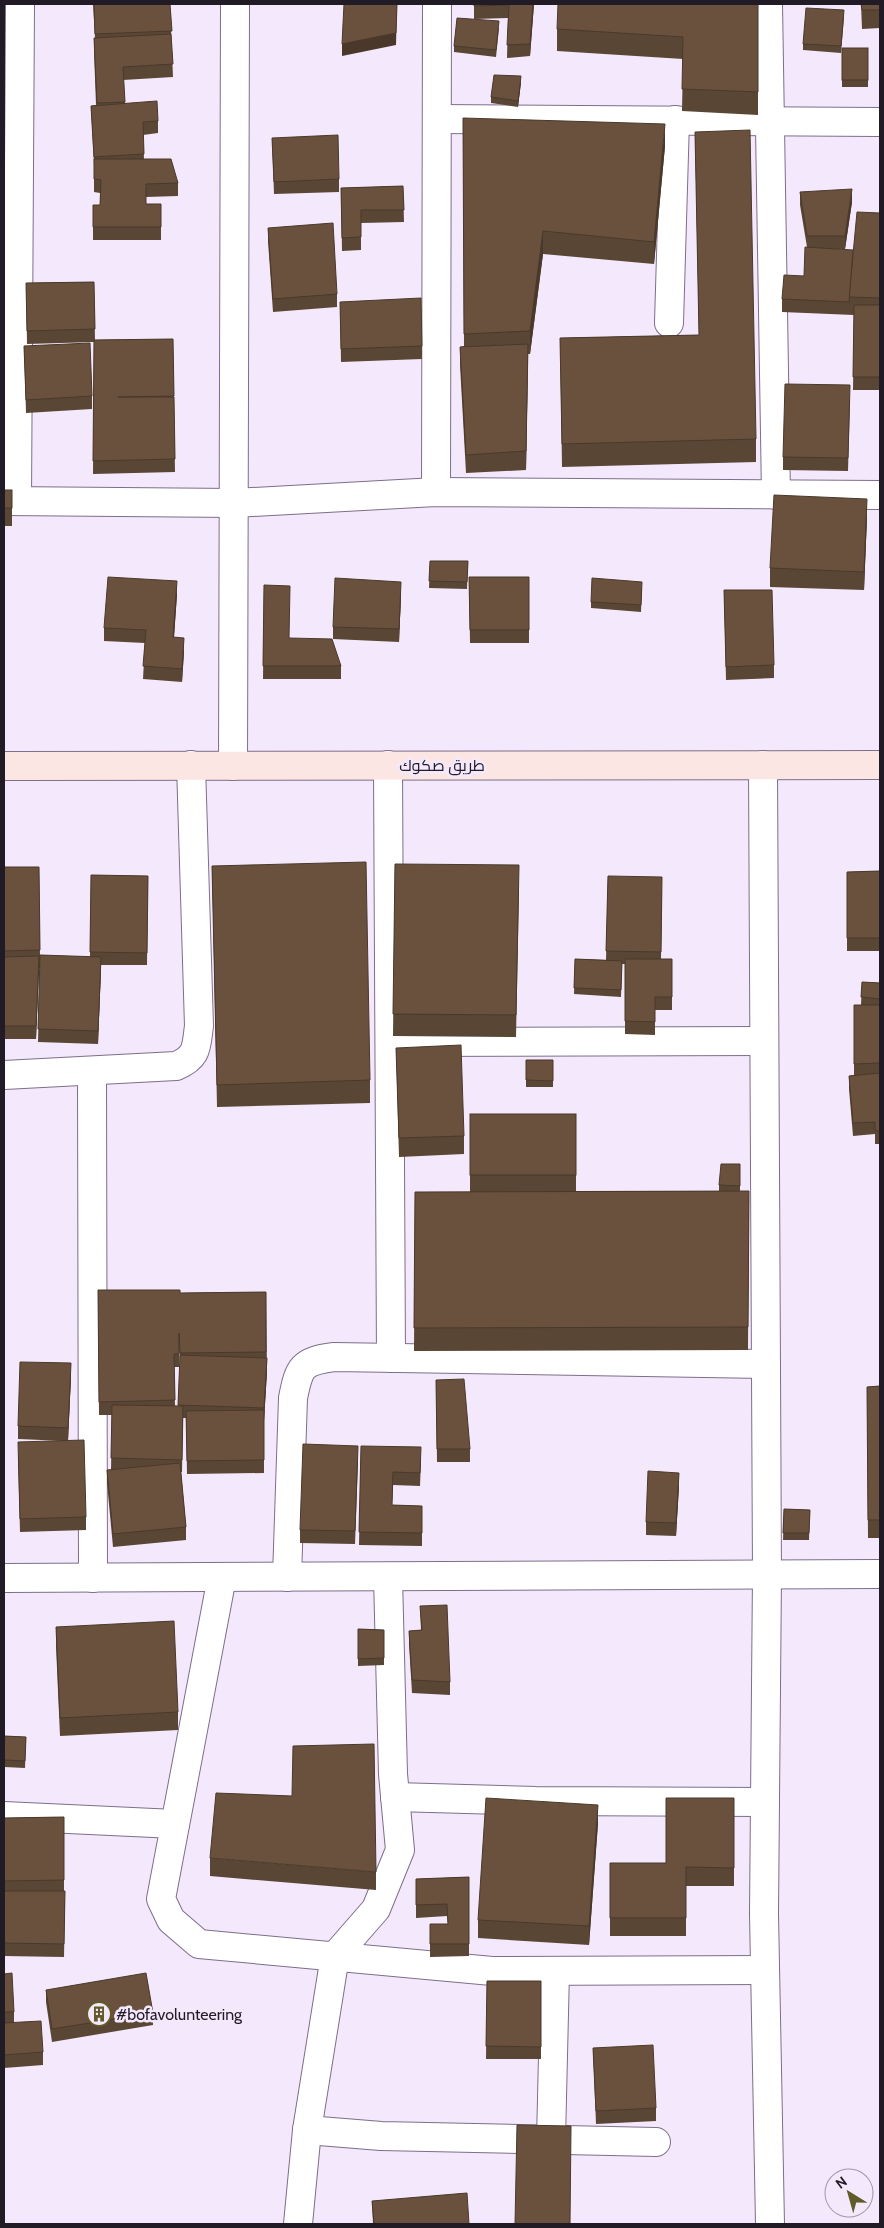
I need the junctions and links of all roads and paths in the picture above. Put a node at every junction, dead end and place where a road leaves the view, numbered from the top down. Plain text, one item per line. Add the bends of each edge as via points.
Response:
1 (20, 4) edge
2 (235, 4) edge
3 (437, 4) edge
4 (768, 4) edge
5 (437, 119) junction
6 (675, 120) junction
7 (769, 121) junction
8 (880, 122) edge
9 (669, 323) dead end
10 (436, 492) junction
11 (776, 494) junction
12 (880, 495) edge
13 (10, 501) edge
14 (235, 503) junction
15 (191, 765) junction
16 (388, 765) junction
17 (763, 765) junction
18 (880, 765) edge
19 (4, 766) edge
20 (234, 766) junction
21 (390, 1042) junction
22 (764, 1042) junction
23 (92, 1071) junction
24 (4, 1075) edge
25 (736, 1204) edge
26 (765, 1204) junction
27 (391, 1358) junction
28 (766, 1364) junction
29 (767, 1574) junction
30 (880, 1574) edge
31 (222, 1577) junction
32 (287, 1577) junction
33 (388, 1577) junction
34 (4, 1578) edge
35 (93, 1578) junction
36 (395, 1797) junction
37 (765, 1802) junction
38 (4, 1816) edge
39 (175, 1824) junction
40 (335, 1956) junction
41 (765, 1970) junction
42 (555, 1971) junction
43 (307, 2130) junction
44 (551, 2140) junction
45 (656, 2142) dead end
46 (298, 2224) edge
47 (770, 2224) edge

1 - 13 street
2 - 14 street
3 - 5 street
4 - 7 street
5 - 6 street
5 - 10 street
6 - 7 street
6 - 9 street
7 - 8 street
7 - 11 street
10 - 11 street
10 - 14 street
11 - 12 street
13 - 14 street
14 - 20 street
15 - 19 street, طريق صكوك
15 - 20 street, طريق صكوك
15 - 23 street via 200,1026 195,1051 189,1061 176,1066
16 - 17 street, طريق صكوك
16 - 20 street, طريق صكوك
16 - 21 street
17 - 18 street, طريق صكوك
17 - 22 street
21 - 22 street
21 - 27 street via 400,1199
22 - 26 street
23 - 24 street
23 - 35 street
25 - 26 street
26 - 28 street
27 - 28 street
27 - 32 street via 315,1359 304,1365 298,1376 293,1398
28 - 29 street
29 - 30 street
29 - 33 street
29 - 37 street
31 - 32 street
31 - 35 street
31 - 39 street
32 - 33 street
33 - 36 street
34 - 35 street
36 - 37 street via 536,1802
36 - 40 street via 400,1850 376,1908
37 - 41 street
38 - 39 street
39 - 40 street via 161,1899 171,1920 199,1944
40 - 42 street via 492,1971
40 - 43 street
41 - 42 street
41 - 47 street
42 - 44 street
43 - 44 street via 381,2136
43 - 46 street
44 - 45 street

